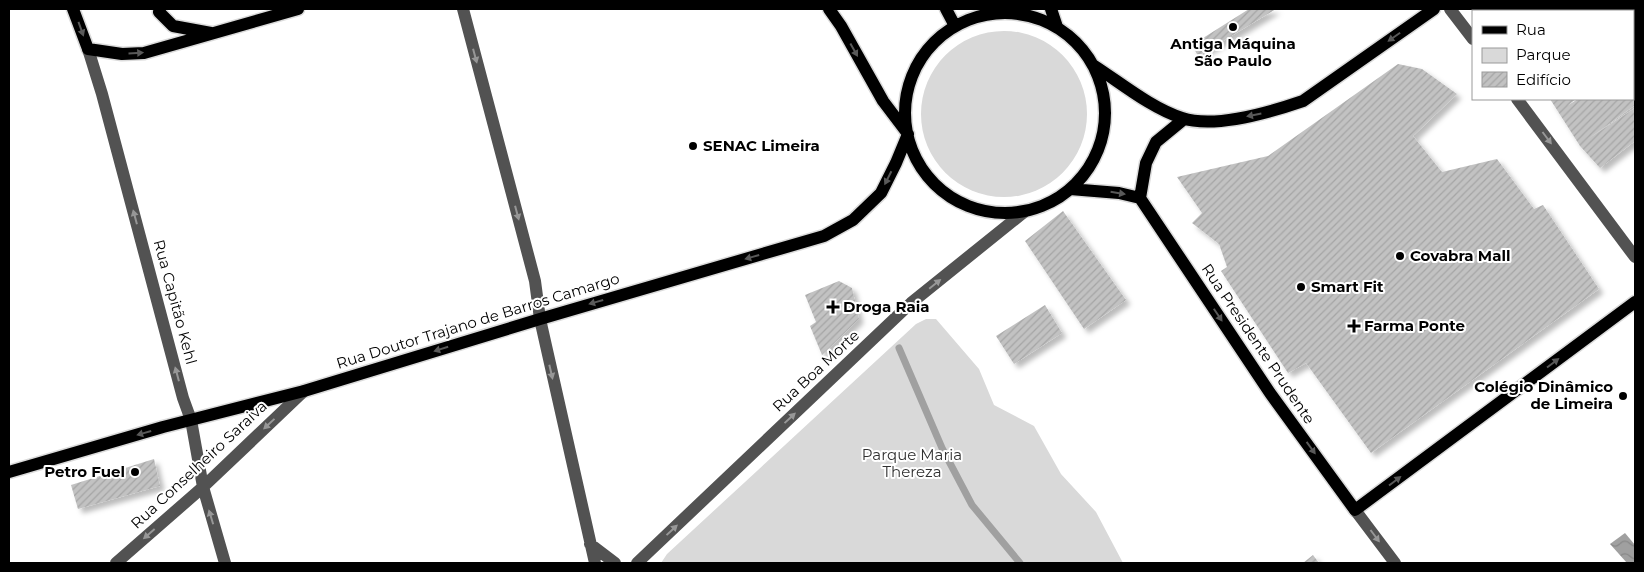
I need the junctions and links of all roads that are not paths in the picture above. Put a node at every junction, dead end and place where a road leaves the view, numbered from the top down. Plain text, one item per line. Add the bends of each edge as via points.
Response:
1 (73, 9) edge
2 (160, 9) edge
3 (298, 9) edge
4 (463, 9) edge
5 (829, 9) edge
6 (946, 9) edge
7 (1051, 9) edge
8 (1434, 9) edge
9 (1450, 9) edge
10 (969, 14) edge
11 (955, 26) junction
12 (1057, 27) junction
13 (215, 33) junction
14 (1472, 38) edge
15 (88, 49) junction
16 (1093, 65) junction
17 (1519, 100) edge
18 (1184, 119) junction
19 (908, 134) junction
20 (1070, 189) junction
21 (1140, 198) junction
22 (1024, 212) junction
23 (1635, 257) edge
24 (1635, 302) edge
25 (540, 319) junction
26 (304, 391) junction
27 (191, 420) junction
28 (9, 472) edge
29 (202, 487) junction
30 (1356, 510) junction
31 (590, 544) junction
32 (116, 563) edge
33 (226, 563) edge
34 (594, 563) edge
35 (614, 563) edge
36 (637, 563) edge
37 (1395, 563) edge

1 -> 15 main road
2 - 13 main road via 159,12 173,26
3 - 13 main road
4 -> 25 street via 535,281
5 -> 19 main road via 883,101
6 - 11 main road
7 - 12 main road
8 -> 18 main road via 1303,101 1278,110 1214,123
9 - 14 street
10 - 11 main road
10 - 12 main road via 1028,15
11 - 19 main road via 936,40 921,59 911,81 906,105
12 - 16 main road via 1078,43
15 -> 13 main road via 122,54 144,53
27 -> 15 street, Rua Capitão Kehl
16 - 18 main road via 1160,109
16 - 20 main road via 1103,90 1105,117 1100,144 1088,169
17 -> 23 street
18 - 21 main road via 1156,142 1146,163
19 - 22 main road via 916,158 931,180 950,196 974,208 999,213
19 -> 25 main road, Rua Doutor Trajano de Barros Camargo via 881,193 853,220 824,236
20 -> 21 main road
20 - 22 main road via 1048,204
21 -> 30 main road, Rua Presidente Prudente via 1270,393
36 -> 22 street, Rua Boa Morte via 911,303
30 -> 24 main road
25 -> 26 main road, Rua Doutor Trajano de Barros Camargo
25 -> 31 street
26 - 27 main road, Rua Doutor Trajano de Barros Camargo
26 -> 29 street, Rua Conselheiro Saraiva
27 -> 28 main road, Rua Doutor Trajano de Barros Camargo
27 - 29 street, Rua Capitão Kehl
29 -> 32 street, Rua Conselheiro Saraiva
33 -> 29 street, Rua Capitão Kehl
30 -> 37 street, Rua Presidente Prudente
31 - 34 street
31 - 35 street

